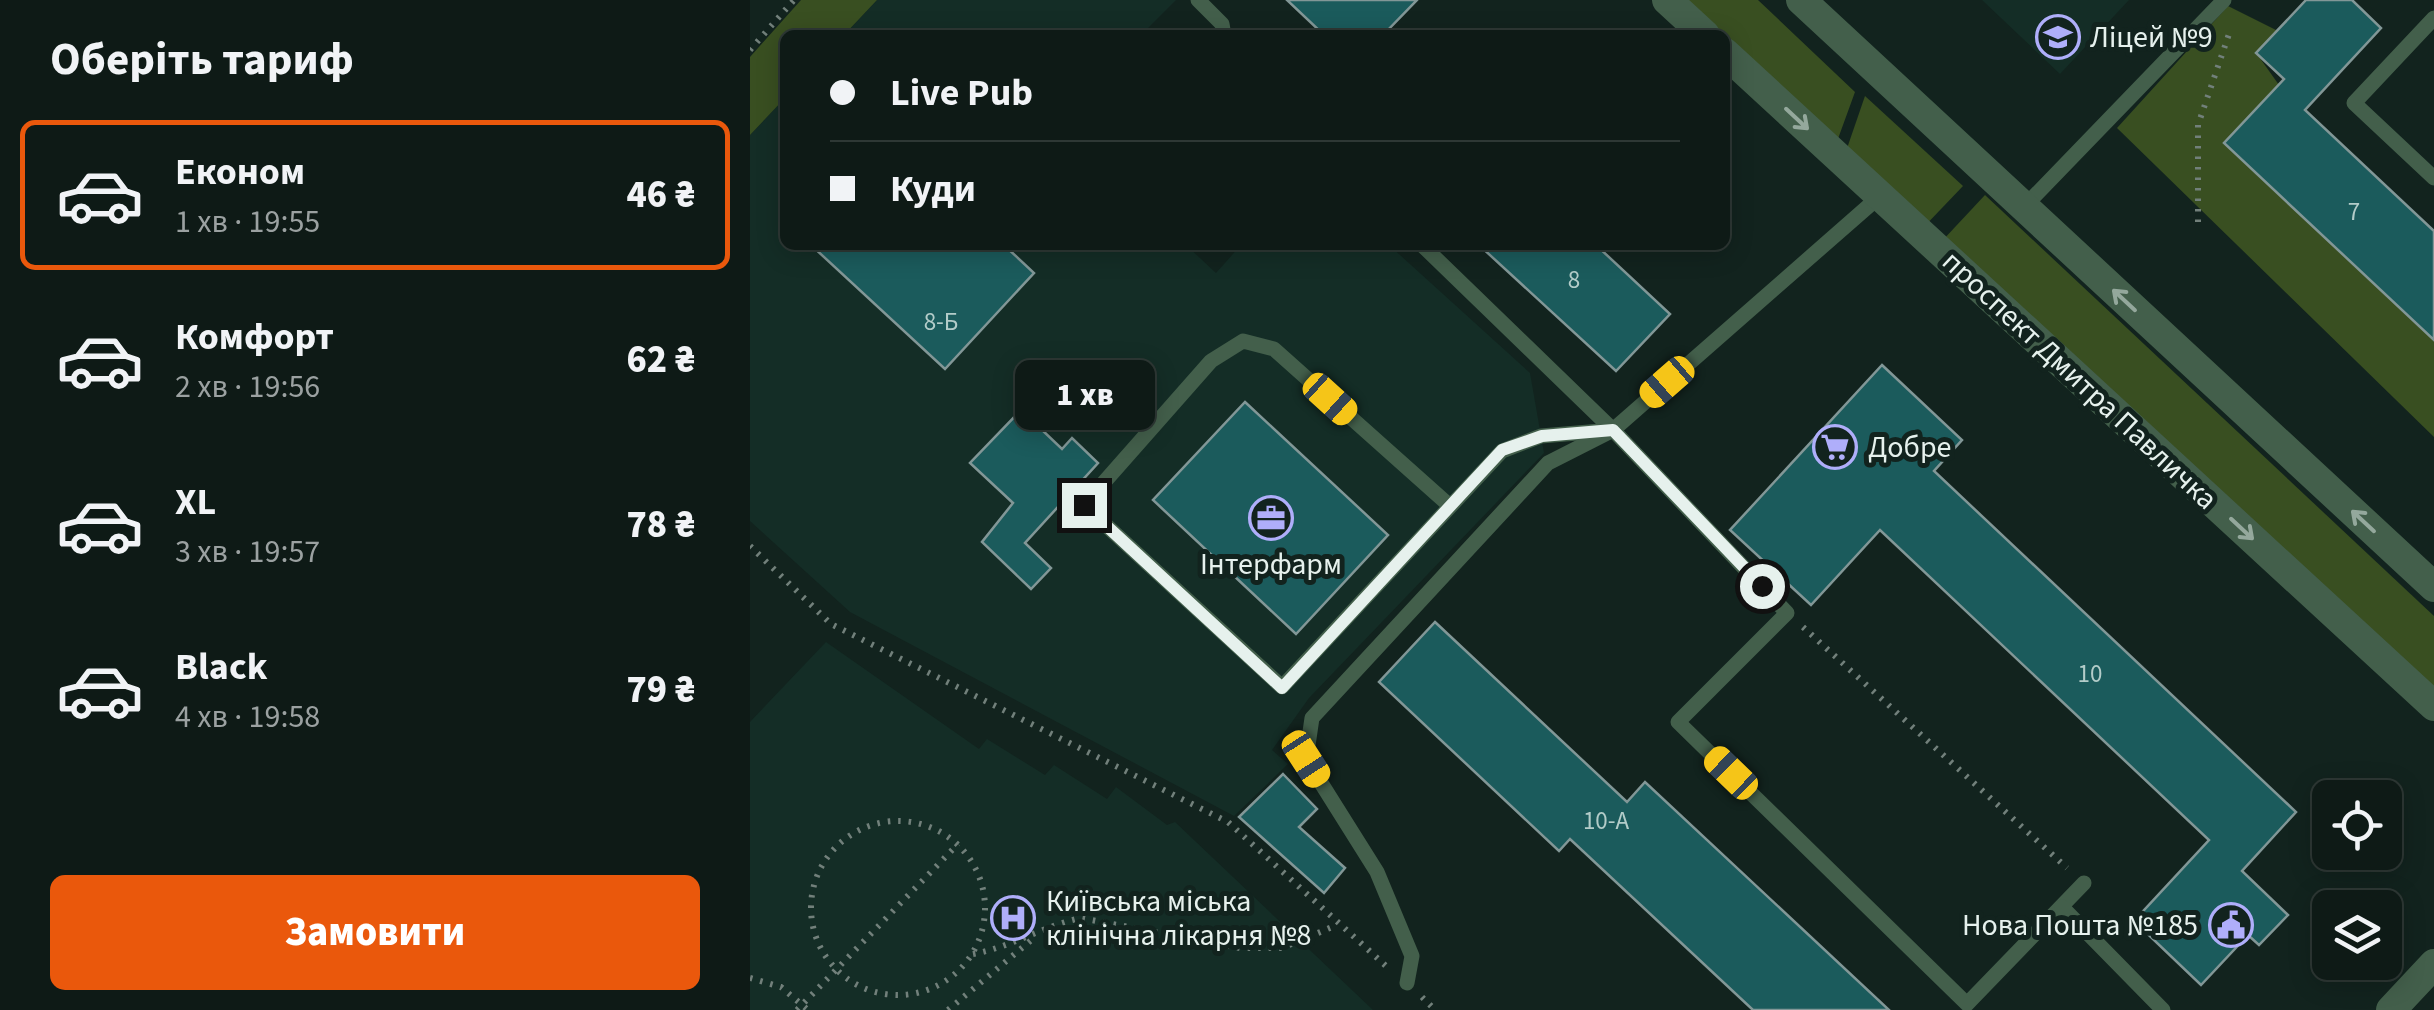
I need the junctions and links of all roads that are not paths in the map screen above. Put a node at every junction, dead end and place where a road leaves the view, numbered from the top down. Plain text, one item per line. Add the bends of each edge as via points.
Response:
1 (1198, 0) edge
2 (1667, 0) edge
3 (1802, 0) edge
4 (2224, 0) edge
5 (2434, 18) edge
6 (1223, 30) edge
7 (1700, 30) edge
8 (1730, 58) edge
9 (2434, 178) edge
10 (1880, 196) junction
11 (2024, 207) junction
12 (1427, 250) edge
13 (1613, 430) junction
14 (1450, 506) junction
15 (2434, 587) edge
16 (2434, 706) edge
17 (2084, 883) road end
18 (2062, 907) junction
19 (2433, 965) edge
20 (1407, 983) road end
21 (2163, 1010) edge
22 (2390, 1010) edge

1 - 6 lane
2 - 7 street
3 - 11 street
4 - 11 lane
5 - 9 lane via 2354,103
8 -> 10 street, проспект Дмитра Павличка
10 - 13 lane
10 -> 16 street, проспект Дмитра Павличка
15 -> 11 street
12 - 13 lane
13 - 14 lane via 1542,436 1502,450
13 - 18 lane via 1787,613 1678,722 1967,1004
13 - 20 lane via 1548,462 1312,718 1306,759 1377,872 1412,956
14 - 14 lane via 1282,688 1084,505 1210,361 1242,341 1274,349
17 - 18 lane
18 - 21 lane
19 - 22 street

